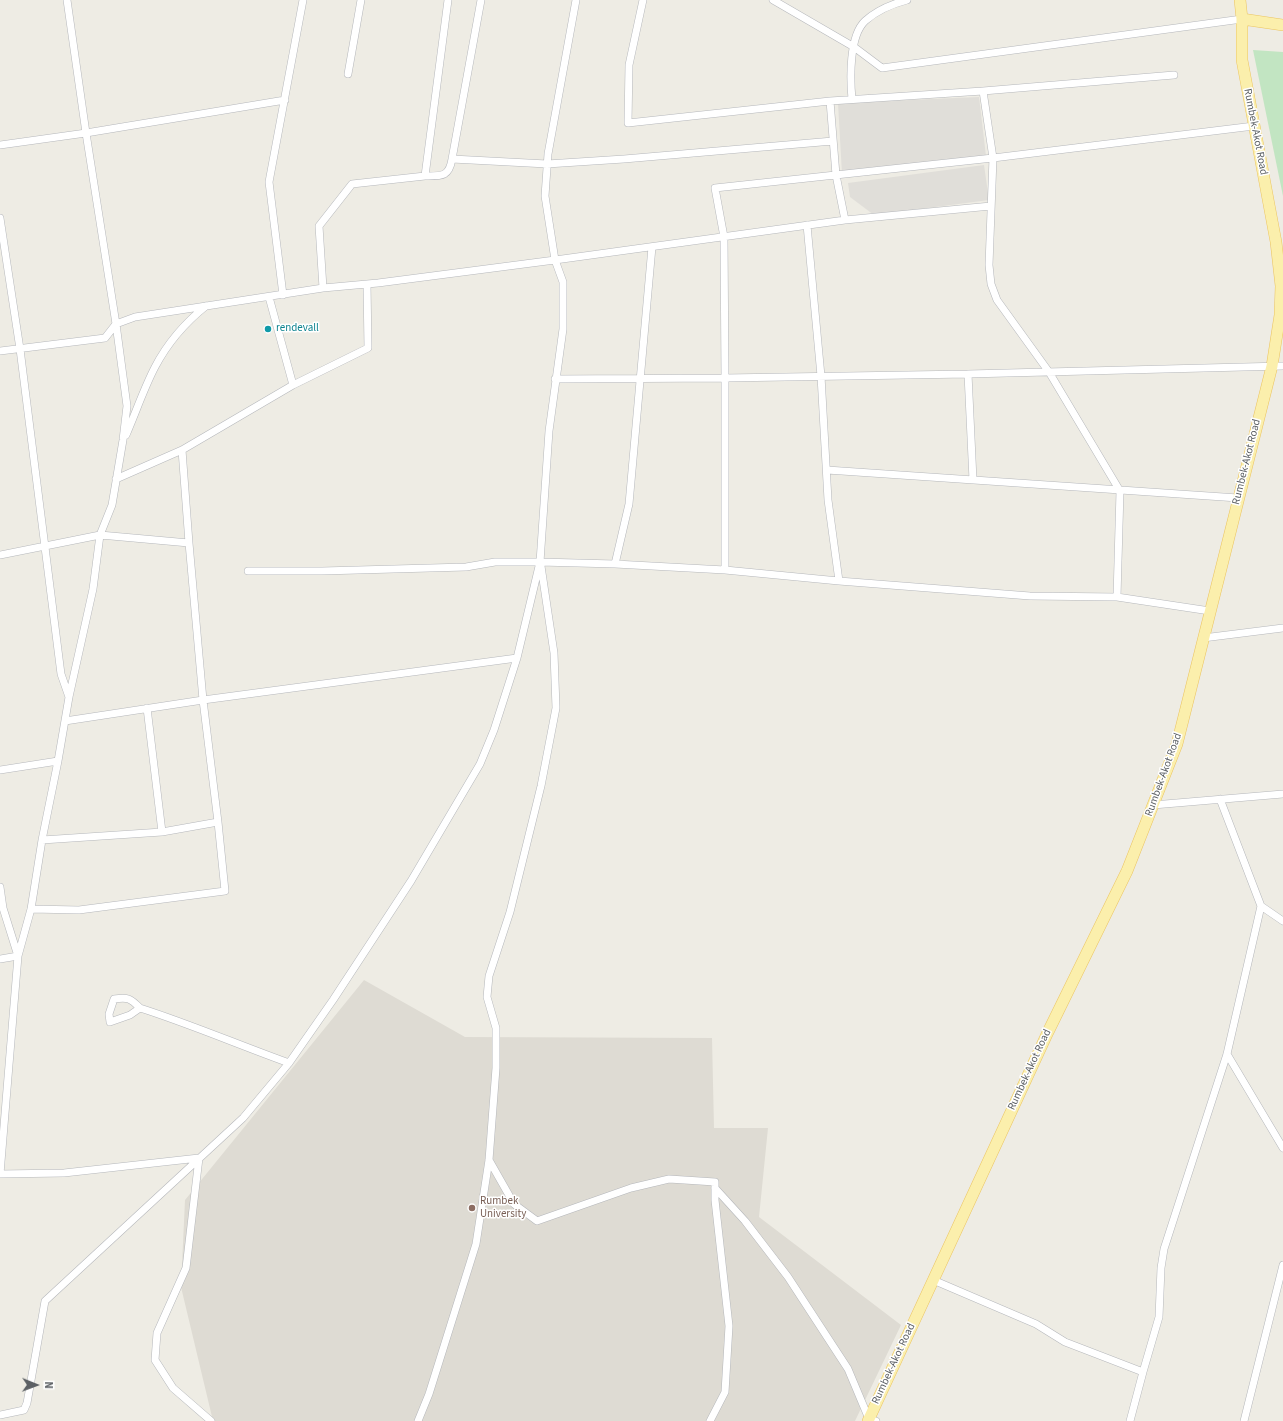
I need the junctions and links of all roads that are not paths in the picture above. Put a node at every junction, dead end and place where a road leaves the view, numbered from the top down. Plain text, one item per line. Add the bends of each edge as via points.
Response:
1 (67, 0) edge
2 (303, 0) edge
3 (361, 0) edge
4 (448, 0) edge
5 (481, 0) edge
6 (576, 0) edge
7 (643, 0) edge
8 (773, 0) edge
9 (907, 0) edge
10 (1240, 0) edge
11 (1242, 19) junction
12 (1283, 25) edge
13 (854, 47) junction
14 (348, 74) dead end
15 (1174, 74) dead end
16 (983, 92) junction
17 (852, 99) junction
18 (285, 100) junction
19 (830, 101) junction
20 (1254, 126) junction
21 (86, 133) junction
22 (833, 141) junction
23 (0, 145) edge
24 (993, 158) junction
25 (452, 159) junction
26 (547, 164) junction
27 (836, 175) junction
28 (425, 176) junction
29 (991, 206) junction
30 (0, 218) edge
31 (845, 220) junction
32 (807, 226) junction
33 (724, 237) junction
34 (652, 247) junction
35 (555, 260) junction
36 (367, 284) junction
37 (323, 288) junction
38 (283, 295) junction
39 (269, 297) junction
40 (206, 306) junction
41 (116, 324) junction
42 (20, 349) junction
43 (0, 351) edge
44 (1272, 366) junction
45 (1283, 366) edge
46 (1049, 372) junction
47 (968, 374) junction
48 (821, 376) junction
49 (725, 378) junction
50 (555, 379) junction
51 (641, 379) junction
52 (293, 385) junction
53 (123, 440) junction
54 (182, 450) junction
55 (827, 470) junction
56 (116, 479) junction
57 (973, 480) junction
58 (1120, 491) junction
59 (1238, 498) junction
60 (100, 535) junction
61 (189, 543) junction
62 (46, 546) junction
63 (0, 555) edge
64 (540, 562) junction
65 (615, 564) junction
66 (725, 570) junction
67 (248, 571) dead end
68 (839, 581) junction
69 (1117, 597) junction
70 (1210, 611) junction
71 (1283, 628) edge
72 (1203, 638) junction
73 (517, 658) junction
74 (69, 697) junction
75 (203, 700) junction
76 (147, 708) junction
77 (65, 720) junction
78 (58, 762) junction
79 (0, 770) edge
80 (1283, 794) edge
81 (1220, 799) junction
82 (1154, 805) junction
83 (218, 822) junction
84 (162, 832) junction
85 (42, 840) junction
86 (0, 887) edge
87 (1261, 906) junction
88 (31, 909) junction
89 (1283, 921) edge
90 (18, 956) junction
91 (0, 959) edge
92 (140, 1008) junction
93 (1227, 1054) junction
94 (289, 1063) junction
95 (1283, 1148) edge
96 (199, 1158) junction
97 (490, 1160) junction
98 (0, 1174) edge
99 (715, 1188) junction
100 (1283, 1265) edge
101 (933, 1280) junction
102 (1143, 1372) junction
103 (0, 1415) edge
104 (871, 1420) edge
105 (211, 1421) edge
106 (418, 1421) edge
107 (710, 1421) edge
108 (1130, 1421) edge
109 (1244, 1421) edge

1 - 21 street
2 - 18 street
3 - 14 street
4 - 28 street
5 - 25 street
6 - 26 street
7 - 19 street via 629,65 628,123
8 - 13 street
9 - 13 street via 875,13 864,22 858,30
10 - 11 main road, Rumbek-Akot Road
11 - 12 main road
11 - 13 street via 882,68
11 - 20 main road, Rumbek-Akot Road via 1242,60
13 - 17 street via 850,79
15 - 16 street
16 - 17 street
16 - 24 street
17 - 19 street
18 - 21 street
18 - 38 street via 269,182
19 - 22 street
20 - 24 street
20 - 44 main road, Rumbek-Akot Road via 1276,242 1281,286 1280,315
21 - 23 street
21 - 41 street
22 - 26 street
22 - 27 street
24 - 27 street
24 - 29 street
25 - 26 street
25 - 28 street via 446,174
26 - 35 street via 545,196
27 - 31 street
27 - 33 street via 715,188
28 - 37 street via 352,184 319,226
29 - 31 street
29 - 46 street via 991,284 997,300
30 - 42 street
31 - 32 street
32 - 33 street
32 - 48 street
33 - 34 street
33 - 49 street
34 - 35 street
34 - 51 street
35 - 36 street
35 - 50 street via 563,282 563,329
36 - 37 street
36 - 52 street via 368,348
37 - 38 street
38 - 39 street
39 - 40 street
39 - 52 street
40 - 41 street via 135,317
40 - 53 street via 192,317 155,366
41 - 42 street via 105,338
41 - 53 street via 127,406
42 - 43 street
42 - 62 street
44 - 45 street
44 - 46 street
44 - 59 main road, Rumbek-Akot Road
46 - 47 street
46 - 58 street
47 - 48 street
47 - 57 street
48 - 49 street
48 - 55 street
49 - 51 street
49 - 66 street
50 - 51 street
50 - 64 street
51 - 65 street via 630,504
52 - 54 street
53 - 56 street
54 - 56 street
54 - 61 street
55 - 57 street
55 - 68 street via 828,500
56 - 60 street via 112,505
57 - 58 street
58 - 59 street
58 - 69 street
59 - 70 main road, Rumbek-Akot Road
60 - 61 street
60 - 62 street
60 - 74 street via 93,589
61 - 75 street
62 - 63 street
62 - 74 street via 62,674
64 - 65 street
64 - 67 street via 495,562 444,568
64 - 73 street
64 - 97 street via 554,653 556,708 510,912 489,976 487,997 496,1028
65 - 66 street
66 - 68 street
68 - 69 street via 1030,596
69 - 70 street
70 - 72 main road, Rumbek-Akot Road
71 - 72 street
72 - 82 main road, Rumbek-Akot Road via 1177,744
73 - 75 street
73 - 94 street via 494,730 480,764 407,888
74 - 77 street
75 - 76 street
75 - 83 street
76 - 77 street
76 - 84 street
77 - 78 street
78 - 79 street
78 - 85 street
80 - 81 street
81 - 82 street
81 - 87 street
82 - 101 main road, Rumbek-Akot Road via 1127,871 1048,1032
83 - 84 street
83 - 88 street via 225,891 80,910
84 - 85 street
85 - 88 street
86 - 90 street via 3,908
87 - 89 street
87 - 93 street
88 - 90 street
90 - 91 street
90 - 98 street
92 - 92 street via 125,997 114,999 109,1014 110,1022 130,1015
92 - 94 street
93 - 95 street
93 - 102 street via 1164,1249 1159,1317
94 - 96 street via 243,1118
96 - 98 street via 64,1173
96 - 103 street via 45,1301 27,1403 24,1410
96 - 105 street via 186,1268 157,1333 154,1360 173,1388
97 - 99 street via 514,1204 537,1221 631,1188 669,1179 715,1182
97 - 106 street via 476,1244 429,1394
99 - 104 street via 745,1221 788,1277 848,1369
99 - 107 street via 728,1326 725,1392
100 - 109 street
101 - 102 street via 1036,1324 1065,1342
101 - 104 main road, Rumbek-Akot Road
102 - 108 street

